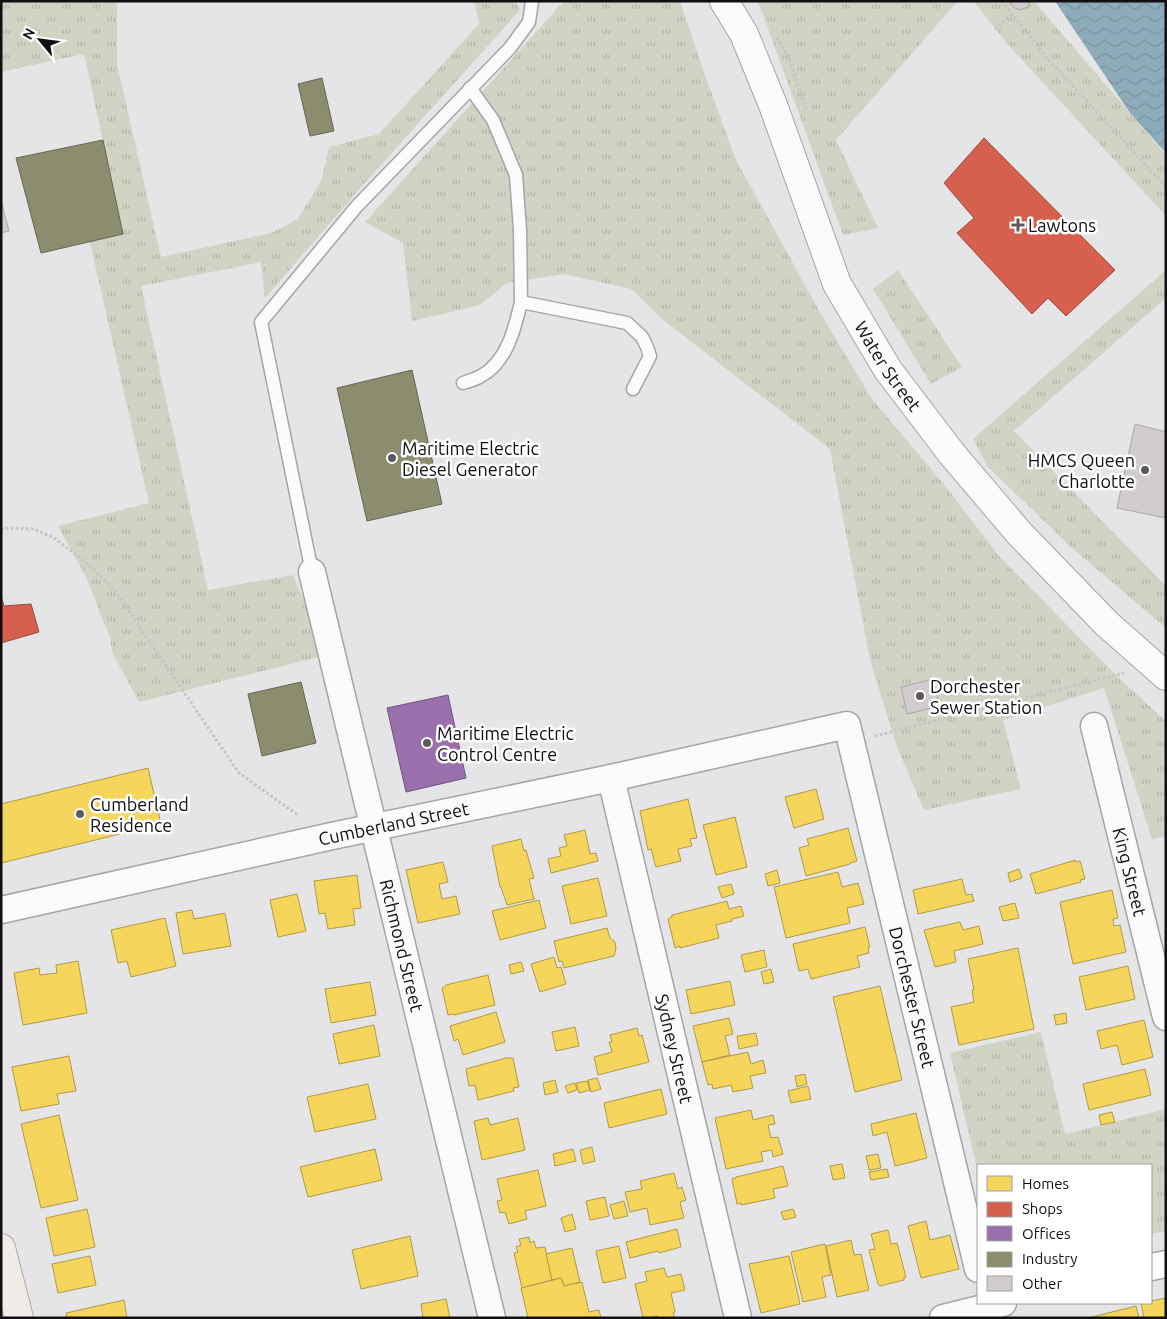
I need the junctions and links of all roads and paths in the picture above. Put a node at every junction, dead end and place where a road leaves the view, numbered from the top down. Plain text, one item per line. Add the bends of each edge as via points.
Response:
1 (532, 1) edge
2 (724, 1) edge
3 (1002, 1) edge
4 (1012, 14) junction
5 (995, 29) dead end
6 (774, 32) dead end
7 (470, 88) junction
8 (806, 110) dead end
9 (1166, 187) edge
10 (521, 302) junction
11 (463, 383) dead end
12 (633, 389) dead end
13 (1, 529) edge
14 (312, 572) joint
15 (1162, 674) edge
16 (1094, 726) dead end
17 (848, 734) junction
18 (611, 778) junction
19 (373, 828) junction
20 (332, 836) junction
21 (1, 910) edge
22 (1166, 1017) edge
23 (1, 1248) edge
24 (1166, 1264) edge
25 (977, 1265) edge
26 (1152, 1267) edge
27 (992, 1307) edge
28 (19, 1318) edge
29 (492, 1318) edge
30 (738, 1318) edge
31 (943, 1318) edge

1 - 7 lane via 529,22 510,48
2 - 15 street, Water Street via 744,34 773,105 838,284 888,370 952,454 1019,533 1107,624
3 - 4 path
4 - 5 path
4 - 9 path via 1045,56
6 - 8 path via 788,56
7 - 10 lane via 493,120 516,175
7 - 14 lane via 357,206 261,322
10 - 11 lane via 508,344 497,362 483,375
10 - 12 lane via 627,323 642,337 650,356
13 - 20 path via 44,533 84,561 113,588 240,773 302,819
14 - 19 street, Richmond Street
15 - 17 path
16 - 22 street, King Street
17 - 18 street, Cumberland Street
17 - 25 street, Dorchester Street
18 - 19 street, Cumberland Street
18 - 30 street, Sydney Street
19 - 20 street, Cumberland Street
19 - 29 street, Richmond Street
20 - 21 street, Cumberland Street
23 - 28 main road
24 - 26 street
27 - 31 street

